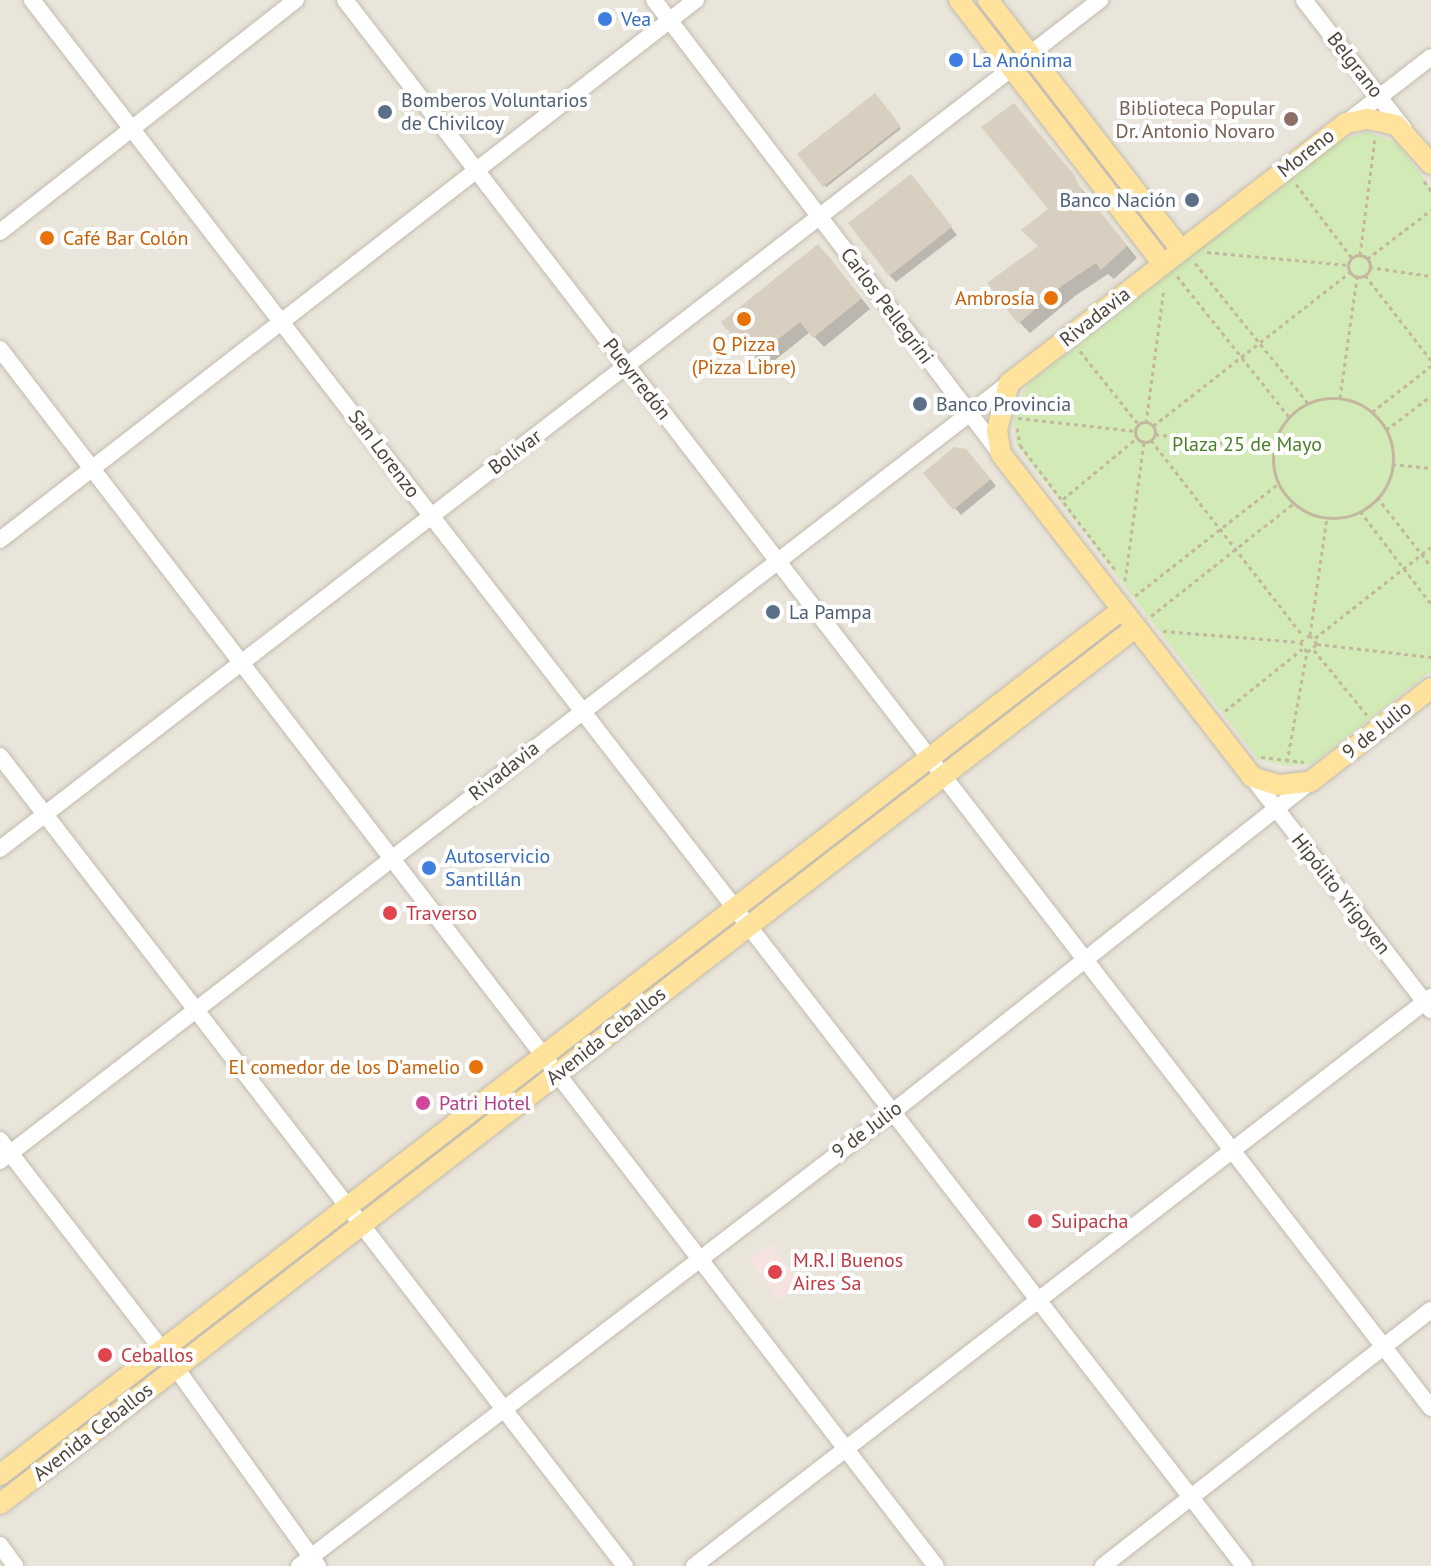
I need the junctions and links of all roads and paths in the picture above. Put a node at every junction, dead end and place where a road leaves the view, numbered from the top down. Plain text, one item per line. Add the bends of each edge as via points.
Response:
1 (32, 0) edge
2 (296, 0) edge
3 (345, 0) edge
4 (654, 0) edge
5 (696, 0) edge
6 (959, 0) edge
7 (988, 0) edge
8 (1100, 0) edge
9 (1304, 0) edge
10 (670, 20) junction
11 (1030, 55) junction
12 (1431, 57) edge
13 (1012, 69) junction
14 (1379, 97) junction
15 (1346, 123) junction
16 (131, 128) junction
17 (1405, 130) junction
18 (1367, 137) dead end
19 (1375, 138) junction
20 (1383, 139) dead end
21 (478, 170) junction
22 (1427, 172) edge
23 (1307, 175) dead end
24 (1296, 183) junction
25 (1431, 191) edge
26 (1283, 193) dead end
27 (1431, 210) edge
28 (820, 218) junction
29 (0, 232) edge
30 (1220, 242) dead end
31 (1207, 252) junction
32 (1360, 255) junction
33 (1187, 256) junction
34 (1352, 258) junction
35 (1367, 259) junction
36 (1348, 265) junction
37 (1369, 267) junction
38 (1170, 270) junction
39 (1350, 272) junction
40 (1365, 275) junction
41 (1431, 276) edge
42 (1357, 277) junction
43 (1164, 285) junction
44 (1152, 295) dead end
45 (282, 321) junction
46 (1092, 341) dead end
47 (1259, 343) junction
48 (0, 349) edge
49 (1080, 351) junction
50 (1241, 357) junction
51 (1069, 359) dead end
52 (1431, 360) edge
53 (626, 366) junction
54 (1431, 366) edge
55 (1009, 383) junction
56 (1431, 396) edge
57 (1340, 398) junction
58 (1308, 403) junction
59 (1019, 409) dead end
60 (1372, 412) junction
61 (970, 415) junction
62 (1289, 417) junction
63 (1018, 418) junction
64 (1146, 423) junction
65 (1139, 425) junction
66 (1153, 426) junction
67 (1386, 430) junction
68 (1135, 431) junction
69 (1155, 434) junction
70 (1137, 438) junction
71 (1151, 440) junction
72 (1144, 442) junction
73 (1274, 450) junction
74 (1001, 454) junction
75 (1392, 464) junction
76 (94, 468) junction
77 (1431, 468) edge
78 (1279, 483) junction
79 (1377, 497) junction
80 (1062, 500) junction
81 (1294, 503) junction
82 (1360, 511) junction
83 (431, 516) junction
84 (1327, 517) junction
85 (1220, 529) junction
86 (0, 540) edge
87 (1431, 547) edge
88 (1235, 549) junction
89 (1422, 555) junction
90 (777, 560) junction
91 (1431, 566) edge
92 (1404, 569) junction
93 (1125, 581) junction
94 (1128, 603) junction
95 (1431, 604) edge
96 (1143, 622) junction
97 (1163, 631) junction
98 (1310, 635) junction
99 (1303, 636) junction
100 (1315, 638) junction
101 (1300, 642) junction
102 (1172, 643) dead end
103 (1317, 644) junction
104 (1302, 649) junction
105 (1314, 650) junction
106 (1307, 652) junction
107 (1431, 657) edge
108 (242, 664) junction
109 (1431, 688) edge
110 (1216, 700) dead end
111 (583, 709) junction
112 (1225, 711) junction
113 (1368, 716) dead end
114 (1234, 723) dead end
115 (1251, 746) dead end
116 (0, 756) edge
117 (927, 759) junction
118 (1287, 763) junction
119 (1309, 772) junction
120 (942, 777) junction
121 (1252, 777) junction
122 (1277, 810) junction
123 (45, 814) junction
124 (0, 849) edge
125 (391, 859) junction
126 (733, 910) junction
127 (747, 927) junction
128 (1085, 958) junction
129 (1429, 1003) edge
130 (196, 1009) junction
131 (542, 1055) junction
132 (557, 1074) junction
133 (890, 1114) junction
134 (3, 1151) edge
135 (1231, 1151) junction
136 (348, 1205) junction
137 (362, 1224) junction
138 (697, 1257) junction
139 (1037, 1301) junction
140 (1431, 1310) edge
141 (1384, 1347) junction
142 (162, 1350) junction
143 (176, 1368) junction
144 (503, 1406) junction
145 (1431, 1408) edge
146 (846, 1451) junction
147 (0, 1475) edge
148 (1192, 1497) junction
149 (0, 1504) edge
150 (0, 1545) edge
151 (309, 1563) edge
152 (15, 1566) edge
153 (625, 1566) edge
154 (694, 1566) edge
155 (936, 1566) edge
156 (1103, 1566) edge
157 (1244, 1566) edge

1 - 16 street, San Lorenzo
2 - 16 street
3 - 21 street, Pueyrredón
4 - 10 street, Carlos Pellegrini
5 - 10 street
6 - 13 main road
7 - 11 main road
8 - 11 street, Bolívar
9 - 14 street, Belgrano
10 - 21 street
10 - 28 street, Carlos Pellegrini
11 - 13 street, Bolívar
11 - 33 main road
12 - 14 street, Moreno
13 - 28 street, Bolívar
13 - 38 main road
14 - 15 street, Moreno
14 - 17 street, Belgrano
15 - 17 main road, Belgrano via 1377,120
15 - 33 main road, Moreno
16 - 29 street
16 - 45 street, San Lorenzo
17 - 22 main road, Belgrano
18 - 19 path
19 - 20 path
19 - 32 path
21 - 45 street
21 - 53 street, Pueyrredón
22 - 25 path
23 - 24 path
24 - 26 path
24 - 34 path
27 - 35 path
28 - 53 street, Bolívar
28 - 61 street, Carlos Pellegrini
30 - 31 path
31 - 33 path
31 - 36 path
32 - 34 path
32 - 35 path
33 - 38 main road, Rivadavia
33 - 38 path
33 - 47 path
34 - 36 path
35 - 37 path
36 - 39 path
37 - 40 path
37 - 41 path
38 - 43 path
38 - 50 path
38 - 55 main road, Rivadavia
39 - 42 path
39 - 47 path
40 - 42 path
40 - 52 path
42 - 57 path
43 - 44 path
43 - 64 path
45 - 76 street
45 - 83 street, San Lorenzo
46 - 49 path
47 - 50 path
47 - 58 path
48 - 76 street
49 - 51 path
49 - 65 path
50 - 62 path
50 - 66 path
53 - 83 street, Bolívar
53 - 90 street, Pueyrredón
54 - 60 path
55 - 61 street, Rivadavia
55 - 74 main road via 998,418
56 - 67 path
57 - 58 path
57 - 60 path
58 - 62 path
59 - 63 path
60 - 67 path
61 - 74 street, Carlos Pellegrini
61 - 90 street, Rivadavia
62 - 73 path
63 - 68 path
63 - 80 path via 1020,445
64 - 65 path
64 - 66 path
65 - 68 path
66 - 69 path
67 - 75 path
68 - 70 path
69 - 71 path
69 - 73 path
70 - 72 path
70 - 80 path
71 - 72 path
71 - 85 path
72 - 93 path
73 - 78 path
74 - 94 main road, Carlos Pellegrini
75 - 77 path
75 - 79 path
76 - 86 street
76 - 108 street
78 - 81 path
78 - 85 path
79 - 82 path
79 - 89 path
80 - 93 path
81 - 84 path
81 - 88 path
82 - 84 path
82 - 92 path
83 - 108 street, Bolívar
83 - 111 street, San Lorenzo
84 - 98 path
85 - 88 path
85 - 94 path
87 - 89 path
88 - 96 path
88 - 99 path
89 - 91 path
89 - 92 path
90 - 111 street, Rivadavia
90 - 117 street, Pueyrredón
92 - 95 path
92 - 100 path
93 - 94 path
94 - 96 main road, Hipólito Yrigoyen
94 - 96 path
94 - 117 main road, Avenida Ceballos
96 - 97 path
96 - 120 main road, Avenida Ceballos
96 - 121 main road, Hipólito Yrigoyen
97 - 101 path
97 - 102 path
98 - 99 path
98 - 100 path
99 - 101 path
100 - 103 path
101 - 104 path
103 - 105 path
103 - 107 path
104 - 106 path
104 - 112 path
105 - 106 path
105 - 113 path
106 - 118 path
108 - 123 street, Bolívar
108 - 125 street
109 - 119 main road, 9 de Julio
110 - 112 path
111 - 125 street, Rivadavia
111 - 126 street, San Lorenzo
112 - 114 path
115 - 118 path via 1260,757
116 - 123 street
117 - 120 street, Pueyrredón
117 - 126 main road, Avenida Ceballos
118 - 119 path
119 - 121 main road via 1279,785
119 - 122 street, 9 de Julio
120 - 127 main road, Avenida Ceballos
120 - 128 street, Pueyrredón
121 - 122 street, Hipólito Yrigoyen
122 - 128 street, 9 de Julio
122 - 129 street, Hipólito Yrigoyen
123 - 124 street, Bolívar
123 - 130 street
125 - 130 street, Rivadavia
125 - 131 street
126 - 127 street
126 - 131 main road, Avenida Ceballos
127 - 132 main road, Avenida Ceballos
127 - 133 street
128 - 133 street, 9 de Julio
128 - 135 street, Pueyrredón
129 - 135 street
130 - 134 street, Rivadavia
130 - 136 street
131 - 132 street
131 - 136 main road, Avenida Ceballos
132 - 137 main road, Avenida Ceballos
132 - 138 street
133 - 138 street, 9 de Julio
133 - 139 street
134 - 142 street
135 - 139 street
135 - 141 street, Pueyrredón
136 - 137 street
136 - 142 main road, Avenida Ceballos
137 - 143 main road, Avenida Ceballos
137 - 144 street
138 - 144 street, 9 de Julio
138 - 146 street
139 - 146 street
139 - 148 street
140 - 141 street
141 - 145 street, Pueyrredón
141 - 148 street
142 - 143 street
142 - 147 main road, Avenida Ceballos
143 - 149 main road, Avenida Ceballos
143 - 151 street
144 - 151 street, 9 de Julio
144 - 153 street
146 - 154 street
146 - 155 street
148 - 156 street
148 - 157 street
150 - 152 street

